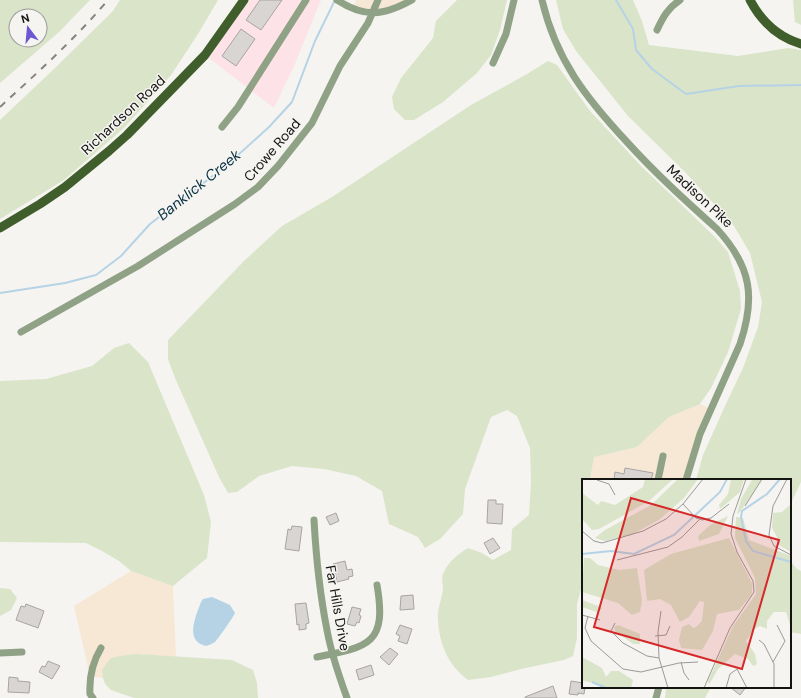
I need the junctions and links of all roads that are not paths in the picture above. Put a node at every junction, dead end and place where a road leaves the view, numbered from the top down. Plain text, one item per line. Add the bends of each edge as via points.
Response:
1 (244, 0) edge
2 (306, 0) edge
3 (337, 0) edge
4 (378, 0) edge
5 (412, 0) edge
6 (514, 0) edge
7 (542, 0) edge
8 (680, 0) edge
9 (750, 0) edge
10 (372, 13) junction
11 (657, 30) dead end
12 (801, 44) edge
13 (493, 63) dead end
14 (222, 127) dead end
15 (0, 228) edge
16 (21, 332) dead end
17 (663, 456) dead end
18 (658, 479) edge
19 (686, 479) edge
20 (314, 520) dead end
21 (377, 585) dead end
22 (101, 648) dead end
23 (22, 652) dead end
24 (0, 653) edge
25 (333, 654) junction
26 (317, 657) dead end
27 (659, 688) edge
28 (94, 698) edge
29 (347, 698) edge
30 (656, 698) edge

1 - 15 main road, Richardson Road via 205,55 127,135 65,187
2 - 14 street via 238,107
3 - 10 street via 353,9
4 - 10 street, Crowe Road
5 - 10 street via 387,11
6 - 13 street via 506,34
7 - 19 street, Madison Pike via 554,40 573,77 588,98 650,167 717,229 727,240 744,269 749,294 745,330 700,434
8 - 11 street via 666,13
9 - 12 main road via 757,12 775,31
10 - 16 street, Crowe Road via 340,66 312,123 278,166 253,192 138,266
17 - 18 street
20 - 25 street, Far Hills Drive via 316,554
21 - 25 street via 380,620 376,632 363,644
22 - 28 street via 93,662 90,676 90,694
23 - 24 street
25 - 26 street
25 - 29 street, Far Hills Drive
27 - 30 street

